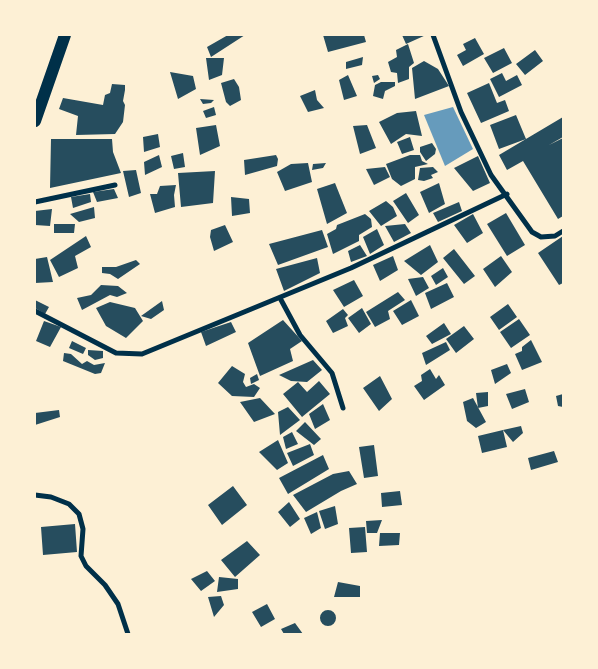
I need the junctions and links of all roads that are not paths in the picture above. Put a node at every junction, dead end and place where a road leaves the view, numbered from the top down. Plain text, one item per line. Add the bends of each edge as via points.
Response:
1 (65, 35) edge
2 (433, 35) edge
3 (35, 121) edge
4 (115, 185) dead end
5 (507, 194) junction
6 (35, 202) edge
7 (563, 231) edge
8 (280, 298) junction
9 (35, 311) edge
10 (343, 408) dead end
11 (35, 495) edge
12 (128, 634) edge

1 - 3 main road
2 - 5 street via 461,112 492,174
4 - 6 street
5 - 7 street via 532,232 541,237 555,236
5 - 8 street
8 - 9 street via 153,350 131,355 107,349
8 - 10 street via 300,335 332,374
11 - 12 street via 69,504 79,514 83,529 81,556 118,604

